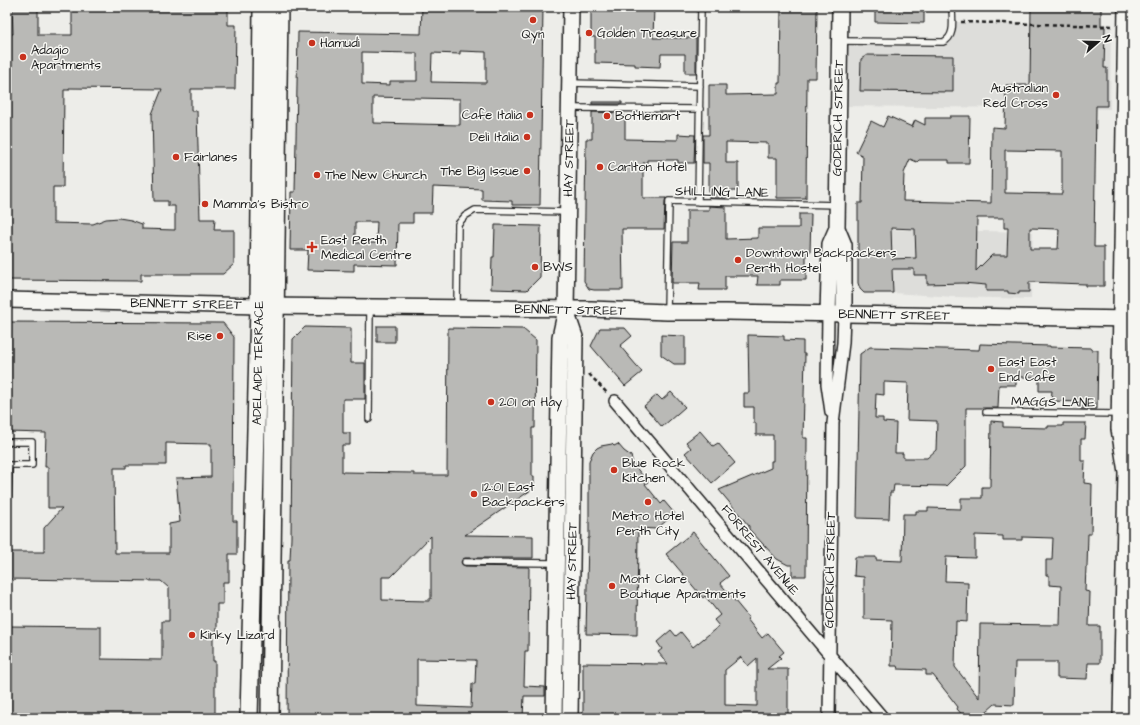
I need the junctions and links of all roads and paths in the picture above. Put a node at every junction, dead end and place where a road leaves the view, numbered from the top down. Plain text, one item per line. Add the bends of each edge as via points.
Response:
1 (262, 7) edge
2 (279, 7) edge
3 (571, 7) edge
4 (701, 7) edge
5 (840, 7) edge
6 (952, 7) edge
7 (1127, 7) edge
8 (952, 22) junction
9 (1116, 26) dead end
10 (839, 41) junction
11 (570, 83) junction
12 (700, 86) junction
13 (569, 108) junction
14 (700, 109) junction
15 (698, 202) junction
16 (838, 205) junction
17 (568, 212) junction
18 (837, 228) junction
19 (7, 300) edge
20 (267, 305) junction
21 (370, 307) junction
22 (457, 308) junction
23 (566, 310) junction
24 (667, 312) junction
25 (828, 314) junction
26 (844, 314) junction
27 (1127, 319) edge
28 (588, 373) dead end
29 (615, 401) joint
30 (986, 412) dead end
31 (1120, 414) junction
32 (369, 419) dead end
33 (833, 423) junction
34 (7, 442) edge
35 (1133, 442) edge
36 (1127, 472) junction
37 (7, 539) edge
38 (465, 562) dead end
39 (557, 563) junction
40 (829, 653) junction
41 (250, 718) edge
42 (270, 718) edge
43 (554, 718) edge
44 (570, 718) edge
45 (828, 718) edge
46 (883, 718) edge
47 (1122, 718) edge

1 - 20 main road, ADELAIDE TERRACE
2 - 20 main road, ADELAIDE TERRACE
3 - 11 main road, HAY STREET
4 - 12 lane
5 - 10 main road, GODERICH STREET
6 - 8 lane
7 - 27 main road
8 - 9 path
8 - 10 lane via 951,36 943,42
10 - 16 main road, GODERICH STREET
11 - 12 lane
11 - 13 main road, HAY STREET
12 - 14 lane
13 - 14 lane
13 - 17 main road, HAY STREET
14 - 15 lane
15 - 16 lane, SHILLING LANE
15 - 24 lane, SHILLING LANE via 669,201
16 - 18 main road, GODERICH STREET
17 - 22 lane via 475,210 465,216 458,224
17 - 23 main road, HAY STREET
18 - 25 main road, GODERICH STREET via 830,244
18 - 26 main road, GODERICH STREET via 844,245
19 - 20 main road, BENNETT STREET
20 - 21 main road, BENNETT STREET
20 - 41 main road, ADELAIDE TERRACE
20 - 42 main road, ADELAIDE TERRACE
21 - 22 main road, BENNETT STREET
21 - 32 lane
22 - 23 main road, BENNETT STREET
23 - 24 main road, BENNETT STREET
23 - 39 main road, HAY STREET via 560,337
23 - 44 main road, HAY STREET via 575,337
24 - 25 main road, BENNETT STREET
25 - 26 main road, BENNETT STREET
25 - 33 street, GODERICH STREET via 827,384
26 - 27 main road, BENNETT STREET
26 - 33 street, GODERICH STREET
27 - 31 main road
28 - 29 path
29 - 40 street, FORREST AVENUE
30 - 31 lane, MAGGS LANE
31 - 36 main road
33 - 40 street, GODERICH STREET
34 - 37 lane via 32,442 32,465 9,465
35 - 36 main road
36 - 47 main road
38 - 39 lane
39 - 43 main road, HAY STREET
40 - 45 street, GODERICH STREET
40 - 46 street, FORREST AVENUE

